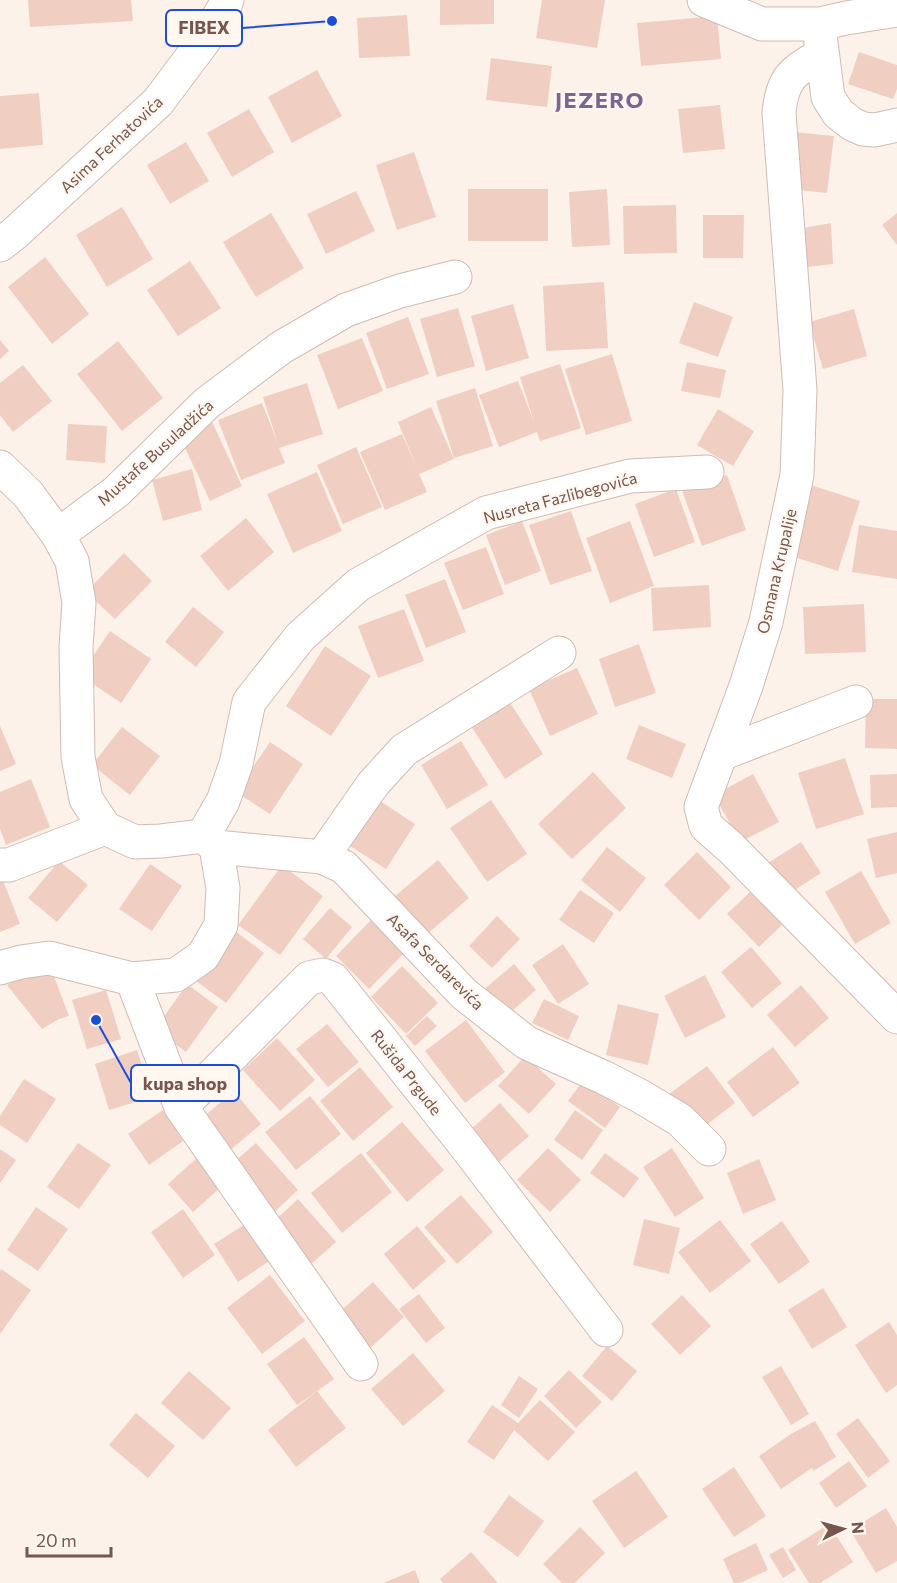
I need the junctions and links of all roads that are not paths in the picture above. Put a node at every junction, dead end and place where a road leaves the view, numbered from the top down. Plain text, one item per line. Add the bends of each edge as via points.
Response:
1 (227, 0) edge
2 (704, 0) edge
3 (897, 10) edge
4 (821, 40) junction
5 (897, 125) edge
6 (0, 245) edge
7 (455, 277) dead end
8 (0, 466) edge
9 (707, 472) dead end
10 (58, 535) junction
11 (559, 653) dead end
12 (856, 702) dead end
13 (721, 754) junction
14 (105, 828) junction
15 (209, 842) junction
16 (322, 857) junction
17 (0, 865) edge
18 (0, 968) edge
19 (132, 979) junction
20 (897, 1017) edge
21 (181, 1107) junction
22 (709, 1149) dead end
23 (606, 1330) dead end
24 (361, 1364) dead end

1 - 6 street, Asima Ferhatovića via 203,42 158,102
2 - 4 street via 762,24
3 - 4 street via 846,18
4 - 5 street via 828,97 838,113 863,129
4 - 13 street, Osmana Krupalije via 787,81 779,113 800,390 797,475 766,622
7 - 10 street, Mustafe Busuladžića via 346,310 282,347 207,403 116,492
8 - 10 street via 28,494
9 - 15 street, Nusreta Fazlibegovića via 630,476 486,513 358,585 300,637 249,702 236,764
10 - 14 street via 72,561 79,603 78,757 86,800
11 - 16 street via 404,750 373,784
12 - 13 street
13 - 20 street, Osmana Krupalije via 701,807 706,826
14 - 15 street via 135,842
14 - 17 street
15 - 16 street, Asafa Serdarevića
15 - 19 street via 224,888 221,925 203,956 176,975
16 - 22 street, Asafa Serdarevića via 344,867 464,994 527,1043 660,1108 680,1120
18 - 19 street via 49,958
19 - 21 street
21 - 23 street, Rušida Prgude via 309,978 323,975 333,979
21 - 24 street

